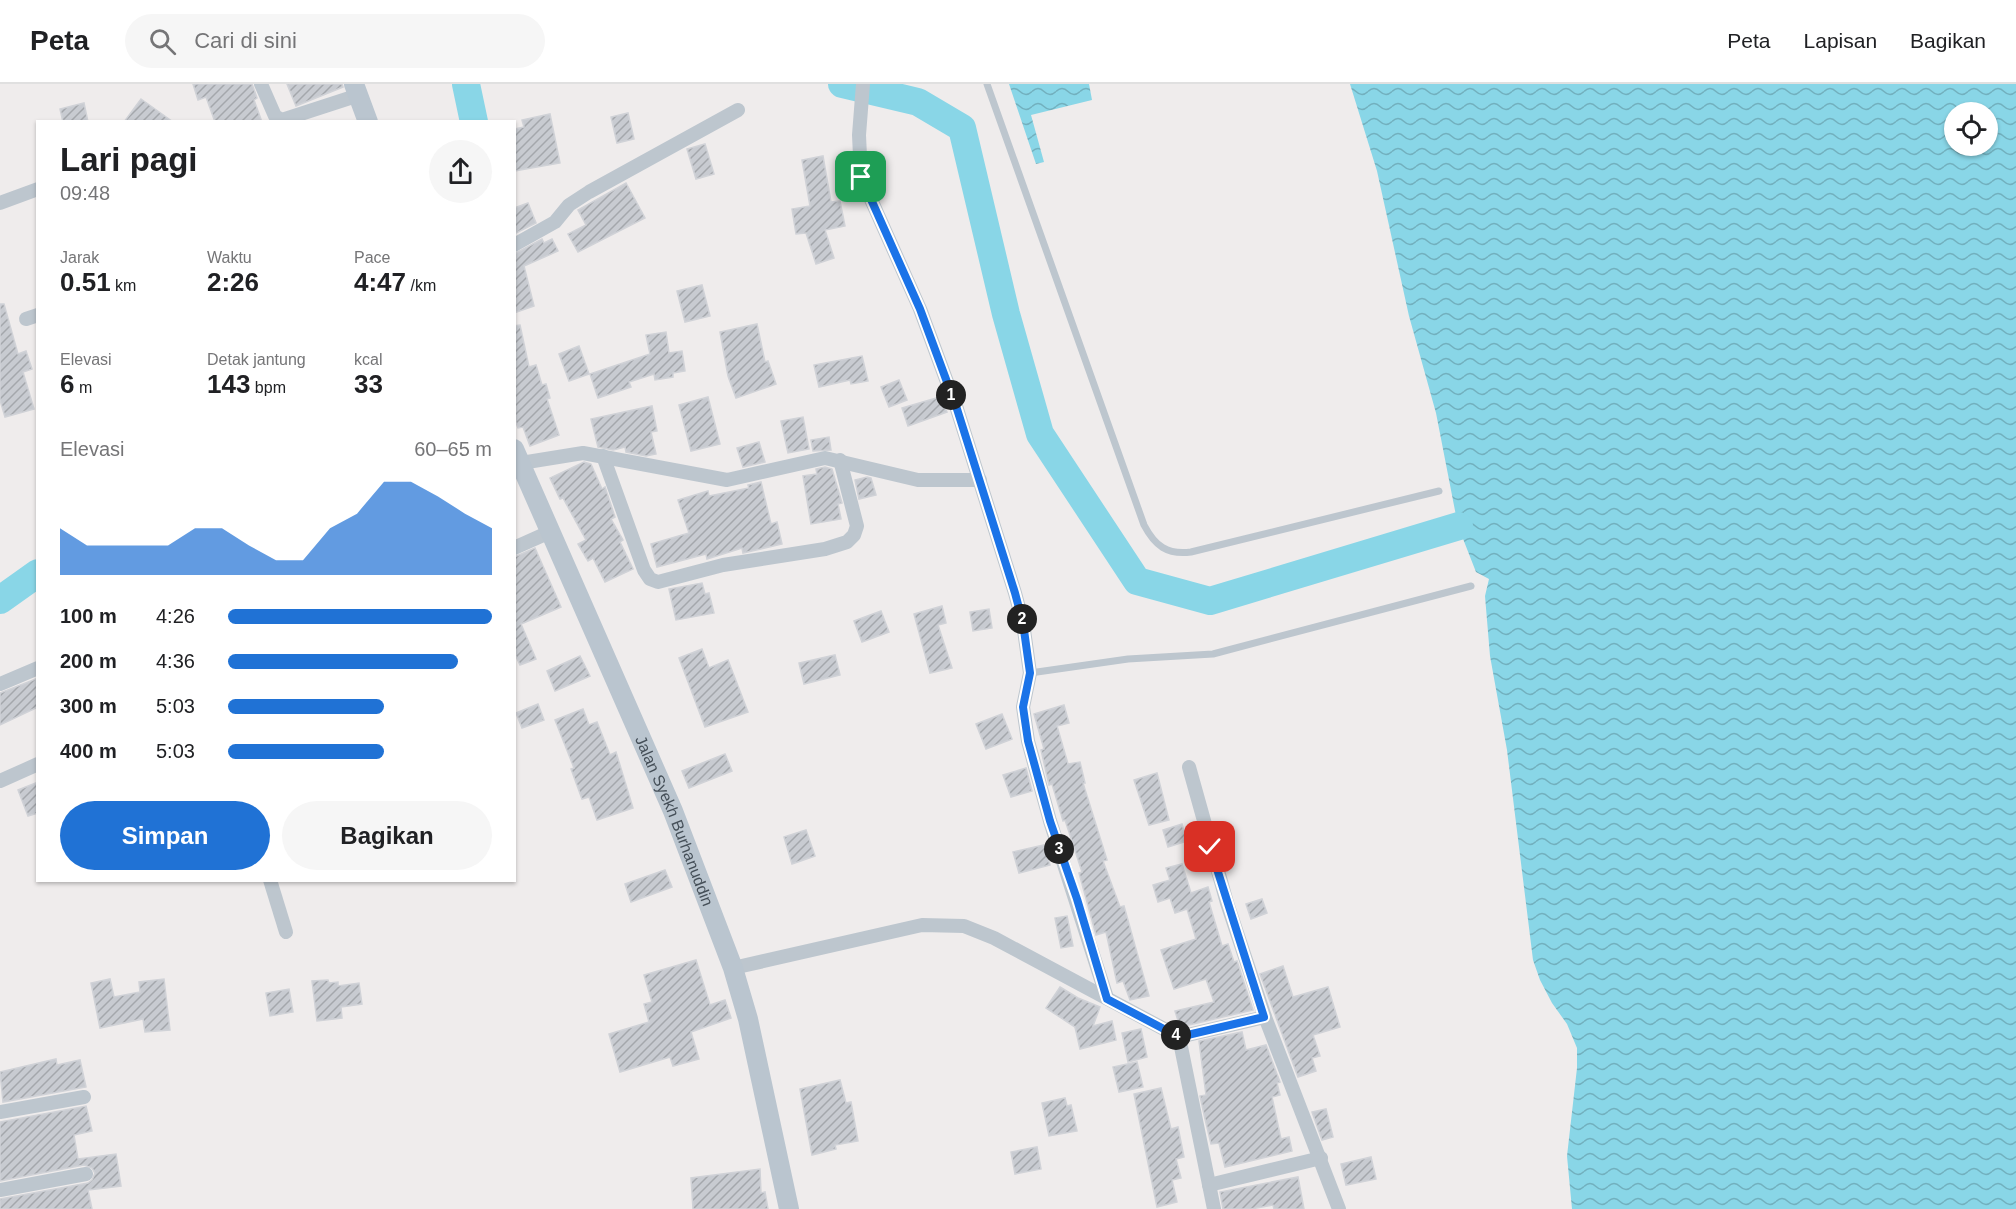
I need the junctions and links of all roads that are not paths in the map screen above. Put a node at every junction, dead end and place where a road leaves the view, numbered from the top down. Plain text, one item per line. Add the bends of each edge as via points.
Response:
1 (261, 84) edge
2 (863, 84) edge
3 (987, 84) edge
4 (356, 89) edge
5 (738, 110) dead end
6 (367, 120) edge
7 (36, 190) edge
8 (0, 203) edge
9 (516, 244) edge
10 (518, 456) edge
11 (603, 456) junction
12 (840, 460) junction
13 (980, 480) junction
14 (1439, 491) dead end
15 (552, 531) junction
16 (516, 547) edge
17 (1471, 586) dead end
18 (36, 669) edge
19 (1030, 673) junction
20 (0, 684) edge
21 (36, 765) edge
22 (1189, 767) dead end
23 (0, 781) edge
24 (271, 882) edge
25 (286, 932) dead end
26 (733, 968) junction
27 (1107, 999) junction
28 (1264, 1017) junction
29 (1179, 1037) junction
30 (84, 1097) dead end
31 (0, 1112) edge
32 (1321, 1158) junction
33 (86, 1174) dead end
34 (1209, 1185) junction
35 (0, 1190) edge
36 (789, 1209) edge
37 (1214, 1209) edge
38 (1340, 1209) edge

1 - 4 street via 275,116 282,120
2 - 13 street via 858,159 867,195 920,309
3 - 14 lane via 1143,525 1157,545 1172,552 1191,552
4 - 6 main road
5 - 9 street via 589,192 569,205 555,222
7 - 8 street
10 - 11 street
10 - 15 main road, Jalan Syekh Burhanuddin
11 - 12 street via 727,480 816,459
11 - 12 street via 644,570 658,582 723,565 848,542 857,526
12 - 13 street via 918,480
13 - 19 street via 1023,623
15 - 16 street
15 - 26 main road, Jalan Syekh Burhanuddin via 674,811
17 - 19 lane via 1213,654 1118,660
18 - 20 street
19 - 27 street via 1023,707 1028,741
21 - 23 street
22 - 28 street
24 - 25 street
26 - 27 street via 922,925 947,925 978,930
26 - 36 main road, Jalan Syekh Burhanuddin via 748,1019
27 - 29 street
28 - 29 street
28 - 32 street
29 - 34 street
30 - 31 street
32 - 34 street
32 - 38 street
33 - 35 street
34 - 37 street

